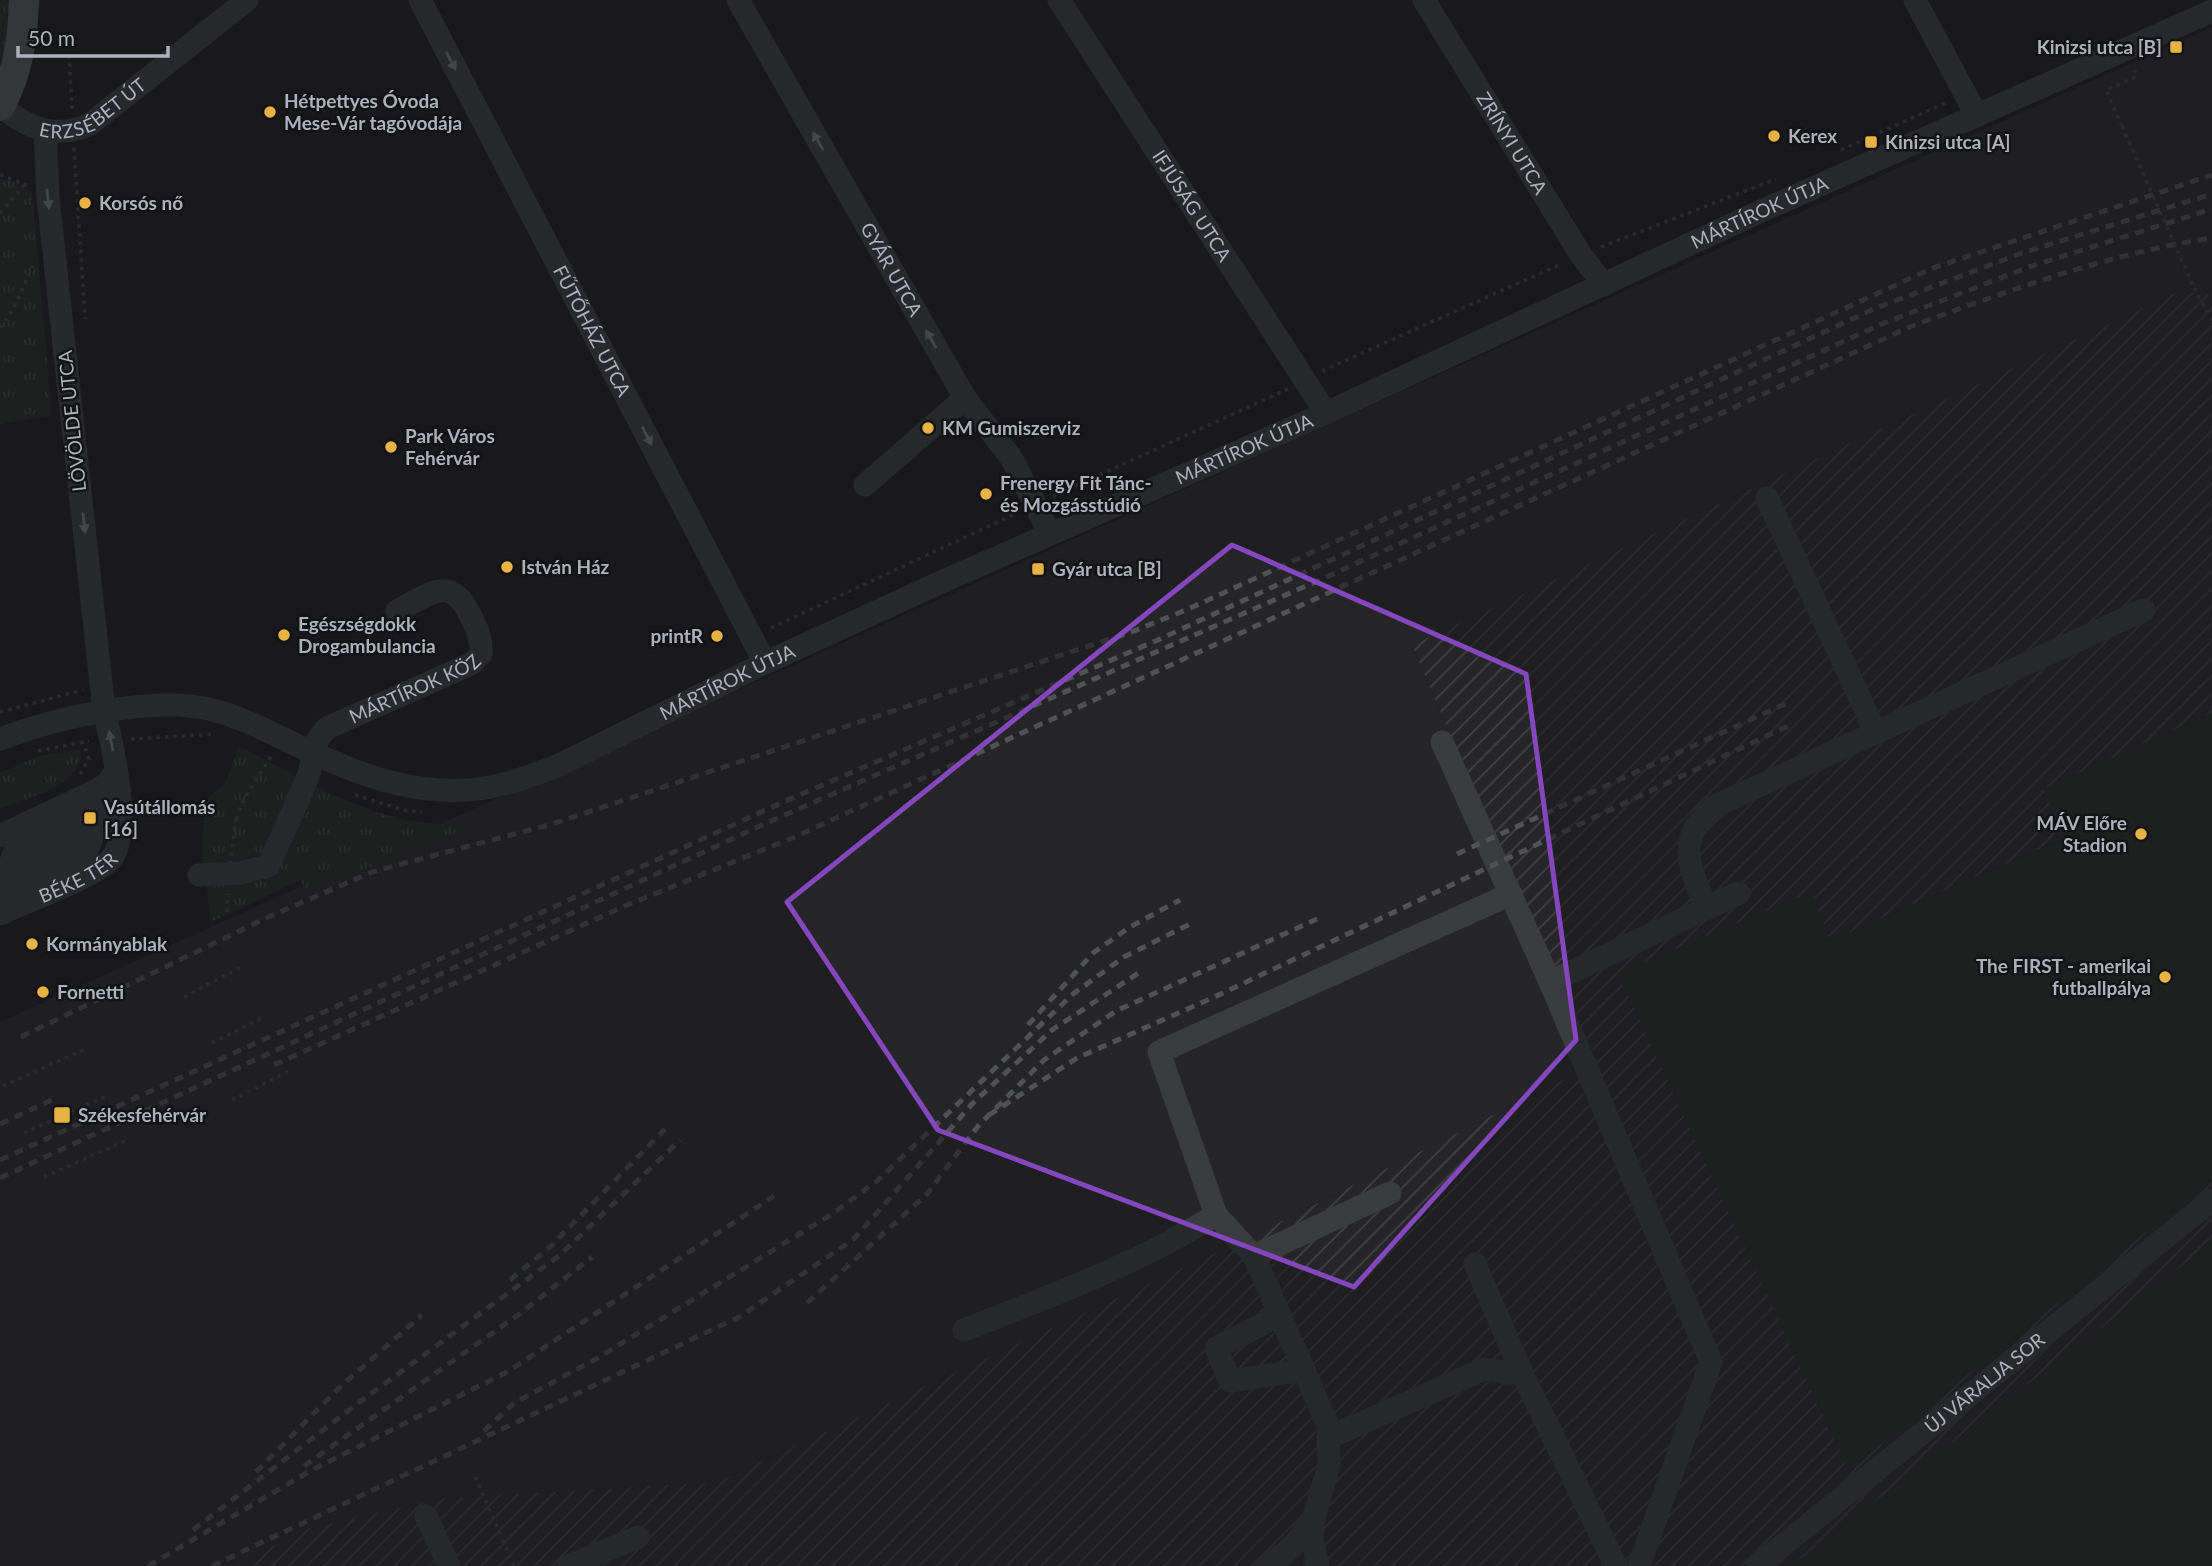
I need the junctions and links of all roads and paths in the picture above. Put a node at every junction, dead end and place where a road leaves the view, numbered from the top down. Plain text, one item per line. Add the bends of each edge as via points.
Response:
1 (24, 0) edge
2 (247, 0) edge
3 (420, 0) edge
4 (738, 0) edge
5 (1059, 0) edge
6 (1424, 0) edge
7 (1915, 0) edge
8 (2212, 11) edge
9 (69, 55) dead end
10 (1966, 93) junction
11 (2109, 96) dead end
12 (0, 106) edge
13 (1977, 116) junction
14 (74, 130) junction
15 (45, 131) junction
16 (1832, 154) dead end
17 (0, 175) edge
18 (1784, 176) dead end
19 (26, 183) junction
20 (31, 191) dead end
21 (0, 213) edge
22 (1581, 255) junction
23 (36, 256) dead end
24 (1604, 285) junction
25 (2212, 321) edge
26 (0, 328) edge
27 (85, 331) dead end
28 (1306, 379) junction
29 (965, 398) junction
30 (1326, 413) junction
31 (865, 485) dead end
32 (1767, 498) dead end
33 (1035, 505) junction
34 (1050, 534) junction
35 (2144, 610) dead end
36 (397, 611) dead end
37 (761, 654) junction
38 (101, 685) junction
39 (104, 711) junction
40 (0, 712) edge
41 (1876, 733) junction
42 (222, 736) dead end
43 (0, 738) edge
44 (119, 739) junction
45 (1442, 742) dead end
46 (263, 749) dead end
47 (311, 752) junction
48 (28, 753) dead end
49 (115, 772) junction
50 (93, 792) junction
51 (69, 804) junction
52 (36, 819) junction
53 (0, 836) edge
54 (199, 875) dead end
55 (228, 881) dead end
56 (55, 889) junction
57 (1739, 893) dead end
58 (1511, 894) junction
59 (10, 904) edge
60 (1707, 908) junction
61 (241, 967) dead end
62 (1550, 982) junction
63 (184, 998) dead end
64 (264, 1017) dead end
65 (212, 1043) dead end
66 (85, 1049) dead end
67 (289, 1071) dead end
68 (3, 1086) dead end
69 (106, 1096) dead end
70 (232, 1100) dead end
71 (24, 1133) dead end
72 (127, 1140) dead end
73 (44, 1177) dead end
74 (1390, 1193) dead end
75 (2212, 1200) edge
76 (1216, 1215) junction
77 (1254, 1256) junction
78 (1475, 1264) dead end
79 (1280, 1315) junction
80 (1503, 1328) junction
81 (964, 1331) dead end
82 (1484, 1369) junction
83 (1304, 1370) junction
84 (1523, 1376) junction
85 (1330, 1437) junction
86 (475, 1477) dead end
87 (426, 1517) dead end
88 (1314, 1517) junction
89 (638, 1537) dead end
90 (449, 1566) edge
91 (514, 1566) edge
92 (568, 1566) edge
93 (1267, 1566) edge
94 (1318, 1566) edge
95 (1616, 1566) edge
96 (1639, 1566) edge
97 (1757, 1566) edge

1 - 12 main road via 21,51
2 - 14 street, ERZSÉBET ÚT via 103,116
3 -> 37 street, FŰTŐHÁZ UTCA
29 -> 4 street, GYÁR UTCA
5 - 28 street, IFJÚSÁG UTCA
6 - 22 street, ZRÍNYI UTCA
7 - 10 street
8 - 13 street, MÁRTÍROK ÚTJA
9 - 14 path
10 - 13 street
10 - 16 path
11 - 25 path, bridge
12 - 15 street, ERZSÉBET ÚT via 19,121
13 - 24 street, MÁRTÍROK ÚTJA
14 - 15 street, ERZSÉBET ÚT
14 - 27 path
15 -> 38 street, LÖVÖLDE UTCA
17 - 19 path
18 - 22 path
19 - 20 path
19 - 21 path
22 - 24 street, ZRÍNYI UTCA
22 - 28 path
23 - 26 path
24 - 30 street, MÁRTÍROK ÚTJA
28 - 30 street, IFJÚSÁG UTCA
28 - 33 path via 1274,398
29 - 31 street
29 - 33 street, GYÁR UTCA via 1012,459
30 - 34 street, MÁRTÍROK ÚTJA
32 - 41 street
33 - 34 street, GYÁR UTCA
33 - 37 path via 766,630
34 - 37 street, MÁRTÍROK ÚTJA
35 - 41 street
36 - 47 street, MÁRTÍROK KÖZ via 439,590 452,590 461,597 482,639 481,654 471,664 327,728
37 - 47 street, MÁRTÍROK ÚTJA via 557,766 494,787 450,791 404,786
38 - 39 street, LÖVÖLDE UTCA
38 - 40 path
39 - 43 street
39 - 44 street, BÉKE TÉR
39 - 47 street, MÁRTÍROK ÚTJA via 206,708 237,716
41 - 60 street via 1713,807 1699,820 1689,837 1688,855
42 - 44 path
44 - 48 path
49 -> 44 street, BÉKE TÉR
45 - 58 street
46 - 55 path, bridge via 273,753 243,796
47 - 54 street via 309,775 268,866
49 - 50 street
49 - 56 street, BÉKE TÉR via 120,844 110,861
50 - 51 street
50 - 56 street
51 - 52 street
51 - 59 street
52 - 53 street
52 - 59 street
56 - 59 street, BÉKE TÉR
57 - 60 street
58 - 62 street
58 - 76 street via 1160,1052
60 - 62 street
61 - 63 path
62 - 96 street via 1711,1362
64 - 65 path
66 - 68 path
67 - 70 path
69 - 71 path
72 - 73 path
74 - 77 street
75 - 97 street, ÚJ VÁRALJA SOR
76 - 77 street
76 - 81 street via 1165,1247
77 - 79 street
78 - 80 street
79 - 83 street
79 - 83 street via 1216,1348 1230,1381
80 - 82 street
80 - 84 street
82 - 84 street
82 - 85 street
83 - 85 street
84 - 95 street
85 - 88 street via 1326,1486
86 - 91 path
87 - 90 street
88 - 93 street via 1293,1546
88 - 94 street via 1312,1539
89 - 92 street

